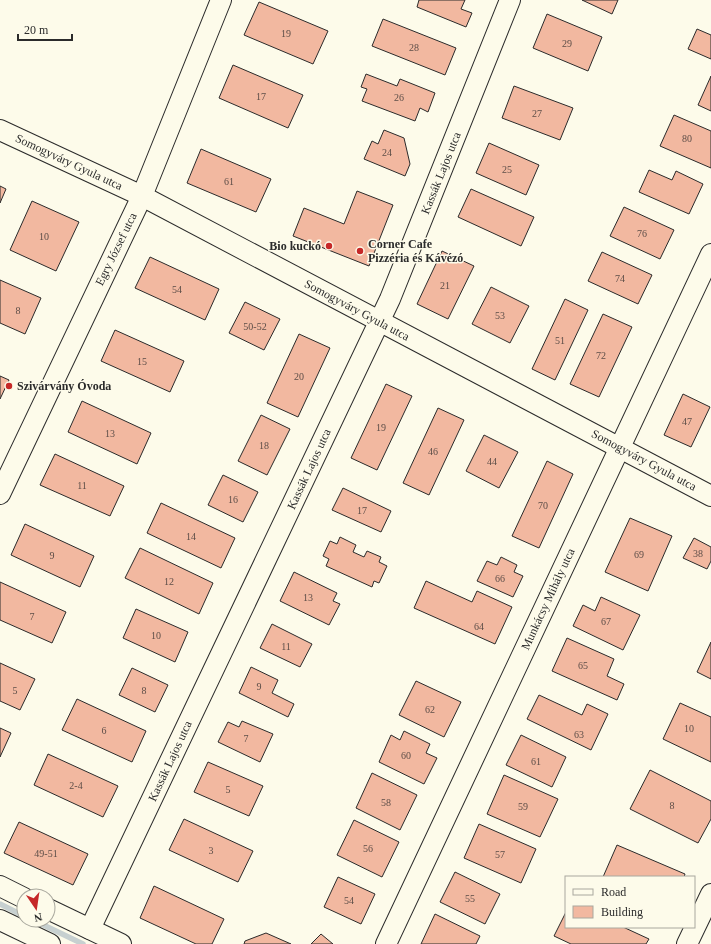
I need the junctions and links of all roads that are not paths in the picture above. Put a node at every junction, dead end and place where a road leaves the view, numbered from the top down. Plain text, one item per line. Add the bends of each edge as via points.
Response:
1 (221, 0) edge
2 (510, 0) edge
3 (0, 130) edge
4 (142, 196) junction
5 (711, 254) edge
6 (379, 322) junction
7 (619, 448) junction
8 (0, 494) edge
9 (711, 496) edge
10 (0, 886) edge
11 (16, 894) edge
12 (711, 894) edge
13 (56, 913) edge
14 (0, 920) edge
15 (695, 927) edge
16 (695, 928) edge
17 (90, 929) junction
18 (50, 944) edge
19 (121, 944) edge
20 (386, 944) edge
21 (687, 944) edge

1 - 4 street, Egry József utca
2 - 6 street, Kassák Lajos utca
3 - 4 street, Somogyváry Gyula utca
4 - 6 street, Somogyváry Gyula utca
4 - 8 street, Egry József utca
5 - 7 street, Munkácsy Mihály utca
6 - 7 street, Somogyváry Gyula utca
6 - 17 street, Kassák Lajos utca
7 - 9 street, Somogyváry Gyula utca
7 - 20 street, Munkácsy Mihály utca
10 - 11 street
12 - 15 street
13 - 17 street
14 - 18 street
16 - 21 street
17 - 19 street

